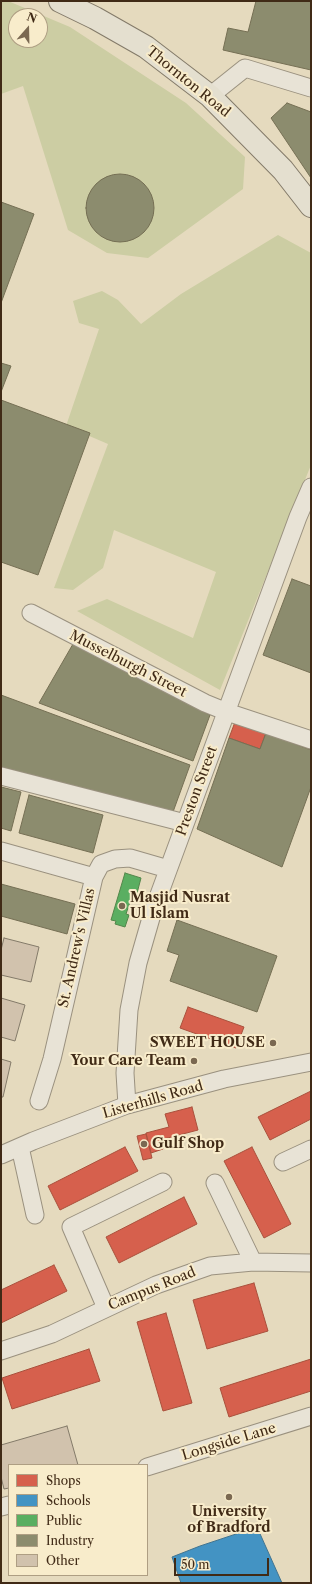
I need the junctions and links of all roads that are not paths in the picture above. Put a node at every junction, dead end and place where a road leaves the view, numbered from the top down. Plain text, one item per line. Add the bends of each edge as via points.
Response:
1 (60, 1) edge
2 (311, 88) edge
3 (210, 96) junction
4 (311, 206) edge
5 (311, 487) edge
6 (31, 613) dead end
7 (227, 712) junction
8 (311, 740) edge
9 (1, 776) edge
10 (185, 823) junction
11 (1, 851) edge
12 (168, 869) junction
13 (94, 877) junction
14 (311, 1062) edge
15 (39, 1101) dead end
16 (127, 1105) junction
17 (20, 1147) junction
18 (311, 1149) edge
19 (1, 1155) edge
20 (283, 1162) dead end
21 (163, 1182) dead end
22 (215, 1183) dead end
23 (35, 1215) dead end
24 (253, 1262) junction
25 (311, 1263) edge
26 (106, 1308) junction
27 (1, 1351) edge
28 (311, 1416) edge
29 (148, 1467) edge

1 - 3 main road, Thornton Road via 146,47
2 - 3 street via 245,68
3 - 4 main road, Thornton Road via 283,170
5 - 7 street, Preston Street
6 - 7 street, Musselburgh Street
7 - 8 street, Musselburgh Street
7 - 10 street, Preston Street
9 - 10 street
10 - 12 street, Preston Street
11 - 13 street
12 - 13 street, St. Andrew's Villas via 130,858 115,859 101,864
12 - 16 street, Preston Street via 138,963 129,1010 125,1074
13 - 15 street, St. Andrew's Villas via 52,1059
14 - 16 street, Listerhills Road via 224,1079
16 - 17 street, Listerhills Road
17 - 19 street, Listerhills Road
17 - 23 street
18 - 20 street
21 - 26 street via 71,1227
22 - 24 street
24 - 25 street, Campus Road
24 - 26 street, Campus Road via 210,1266 156,1284
26 - 27 street, Campus Road via 52,1334
28 - 29 street, Longside Lane

